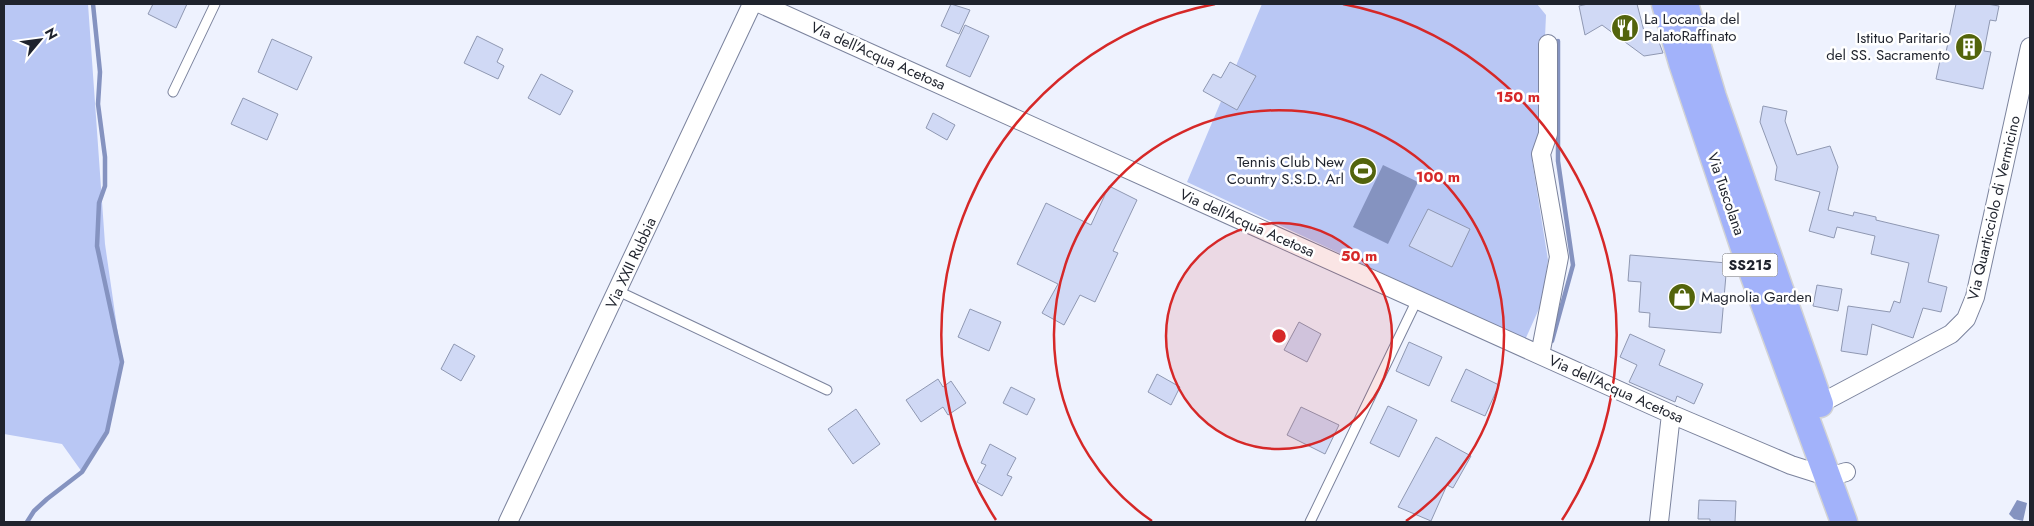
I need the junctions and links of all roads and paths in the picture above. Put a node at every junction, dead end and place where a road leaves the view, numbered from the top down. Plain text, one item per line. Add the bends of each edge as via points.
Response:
1 (215, 4) edge
2 (752, 4) edge
3 (761, 4) edge
4 (1665, 4) edge
5 (1685, 4) edge
6 (1548, 44) dead end
7 (2030, 47) edge
8 (173, 92) dead end
9 (618, 291) junction
10 (1417, 300) junction
11 (1540, 355) junction
12 (827, 390) dead end
13 (1813, 408) junction
14 (1671, 414) junction
15 (1837, 475) junction
16 (508, 522) edge
17 (1310, 522) edge
18 (1659, 522) edge
19 (1844, 522) edge
20 (1862, 522) edge

1 - 8 lane
2 - 9 street, Via XXII Rubbia
3 - 10 street, Via dell'Acqua Acetosa
4 - 13 main road, Via Tuscolana / SS215 via 1748,260
5 - 13 main road, Via Tuscolana / SS215
6 - 11 street via 1548,134 1541,154 1559,257
7 - 13 street, Via Quarticciolo di Vermicino via 1975,297 1966,320 1945,338
9 - 12 lane
9 - 16 street, Via XXII Rubbia
10 - 11 street, Via dell'Acqua Acetosa
10 - 17 lane
11 - 14 street, Via dell'Acqua Acetosa
13 - 15 main road, Via Tuscolana / SS215
14 - 15 street, Via dell'Acqua Acetosa via 1791,465
14 - 18 street
15 - 19 main road, Via Tuscolana / SS215
15 - 20 main road, Via Tuscolana / SS215

